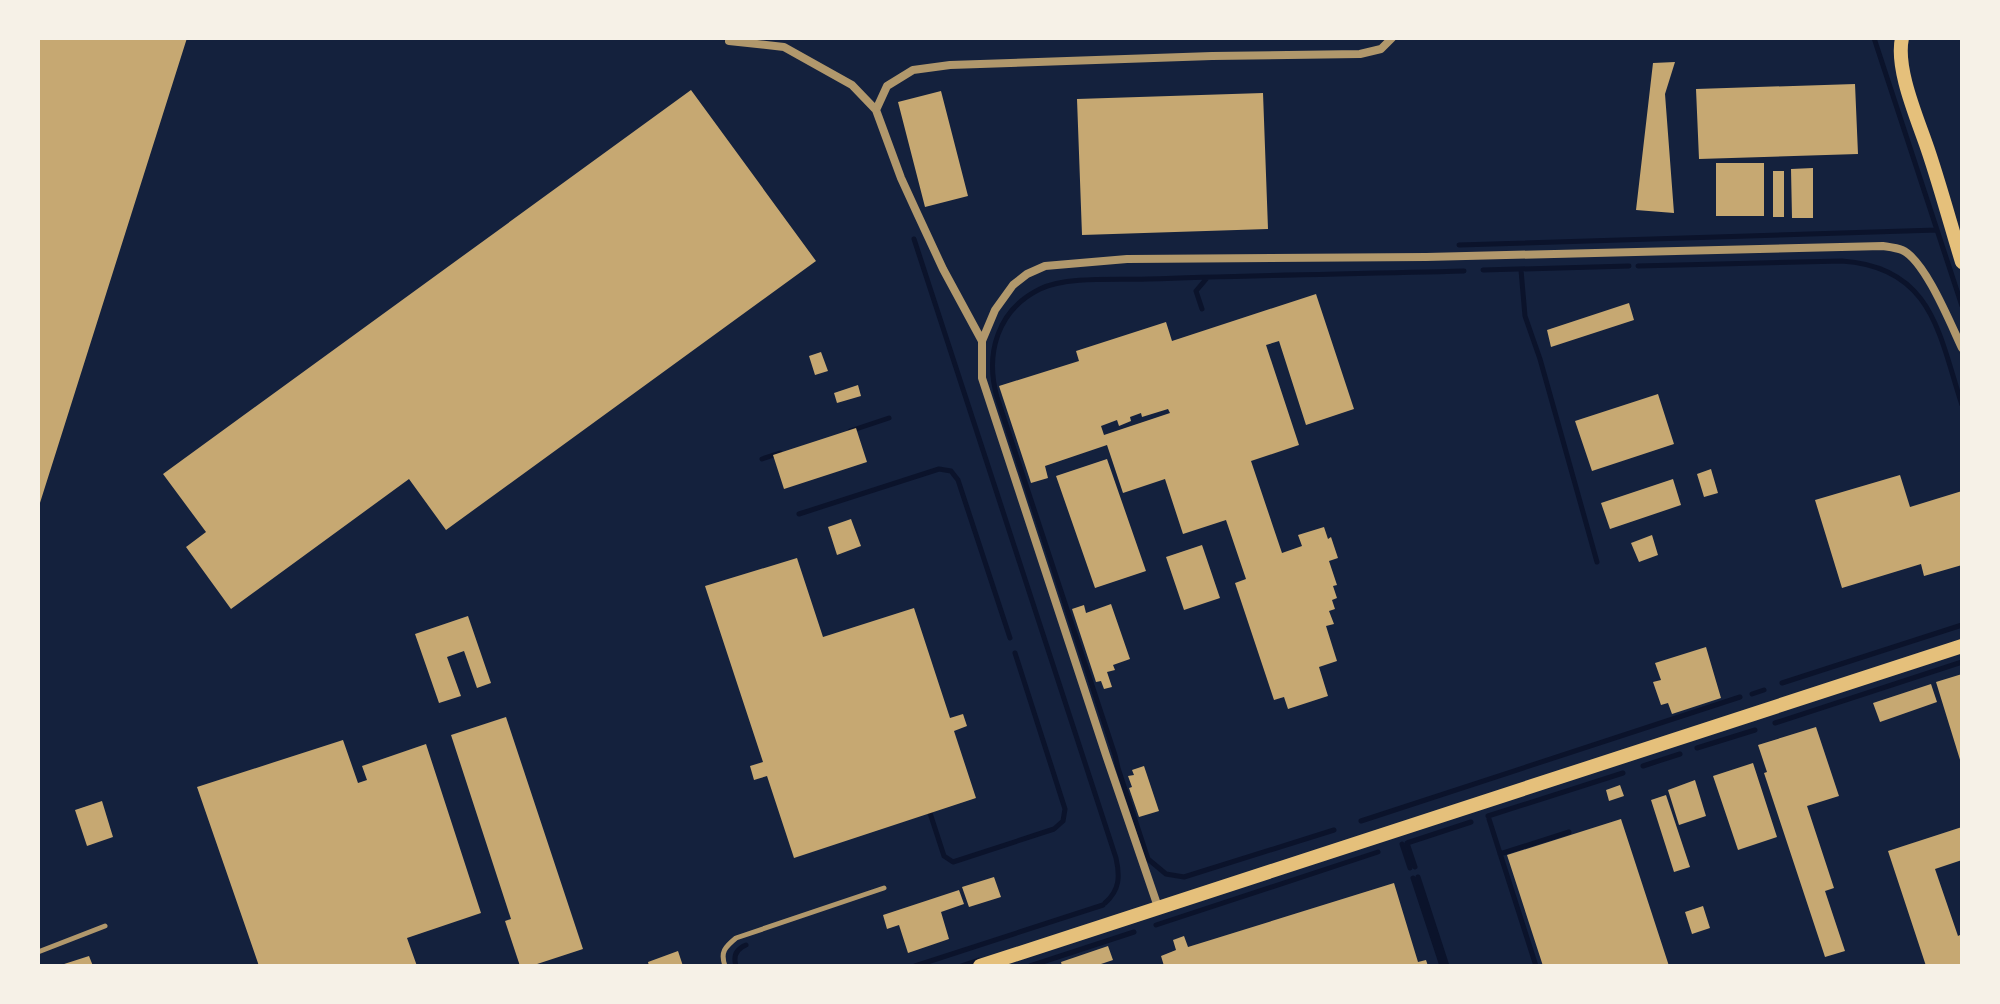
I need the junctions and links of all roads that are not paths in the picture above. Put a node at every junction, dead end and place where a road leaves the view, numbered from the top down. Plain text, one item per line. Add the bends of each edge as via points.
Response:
1 (1392, 38) edge
2 (1902, 38) edge
3 (729, 41) dead end
4 (876, 110) junction
5 (1962, 262) edge
6 (982, 341) junction
7 (1962, 348) edge
8 (1962, 646) edge
9 (884, 888) dead end
10 (1158, 907) junction
11 (105, 926) dead end
12 (38, 952) edge
13 (725, 966) edge
14 (980, 966) edge

1 - 4 street via 1381,49 1360,54 913,70 887,86
2 - 5 main road via 1905,82
3 - 4 street via 784,47 852,85
4 - 6 street via 923,227
6 - 7 street via 1013,285 1045,266 1127,259 1883,246 1905,251 1920,266
6 - 10 street via 982,378
8 - 10 main road
9 - 13 lane via 736,938 724,948
10 - 14 main road
11 - 12 lane

